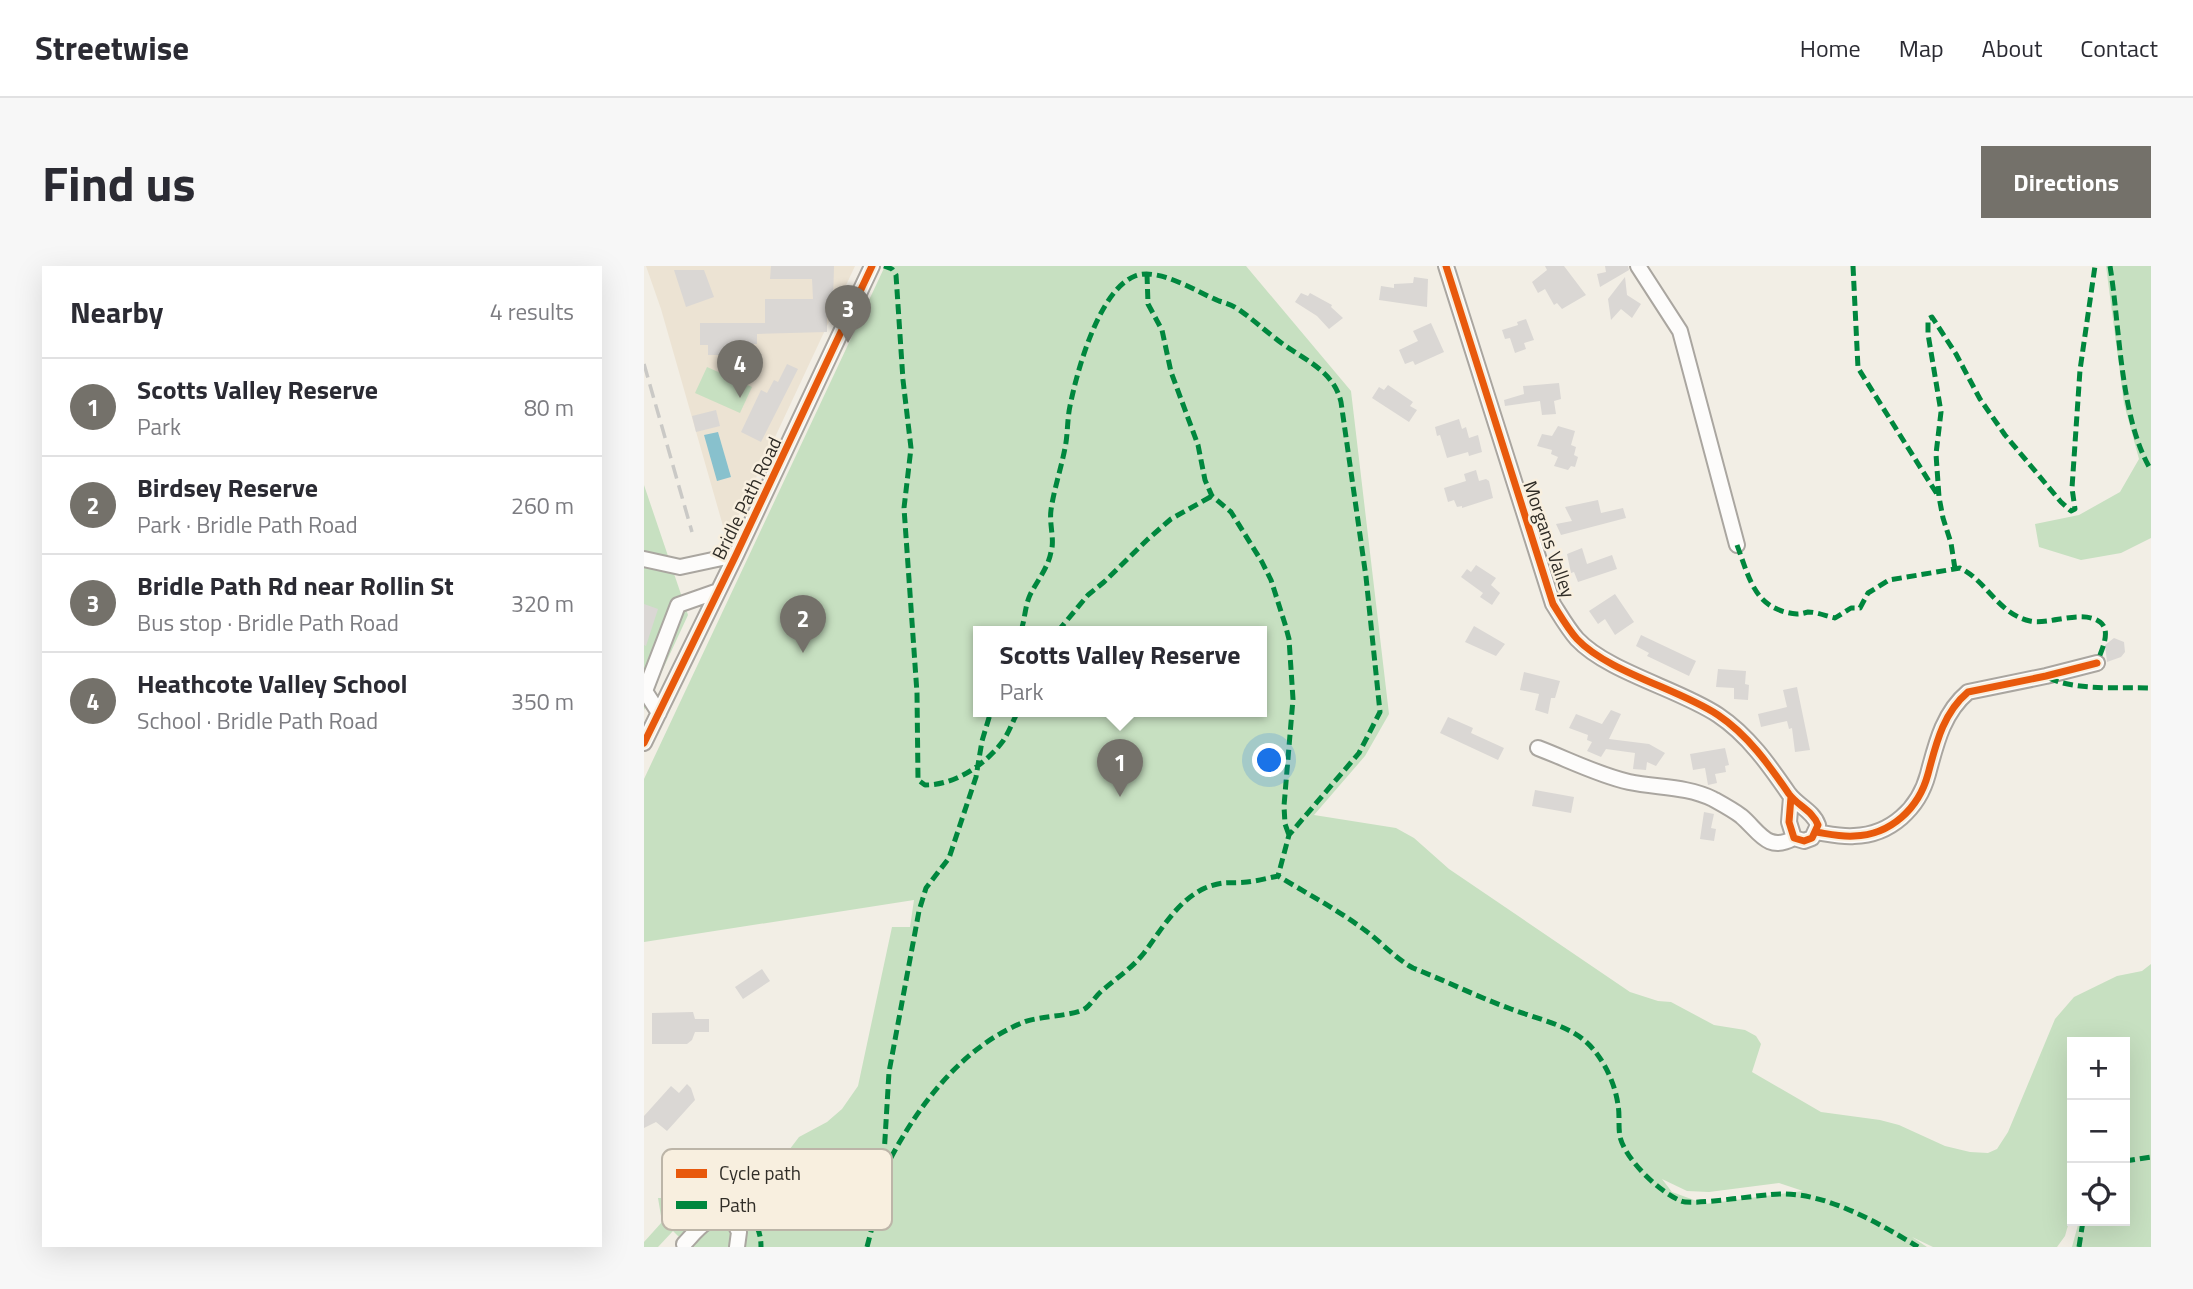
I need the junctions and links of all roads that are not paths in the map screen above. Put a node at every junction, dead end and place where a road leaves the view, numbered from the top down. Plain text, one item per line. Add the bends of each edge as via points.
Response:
1 (872, 266) edge
2 (1446, 266) edge
3 (1638, 266) edge
4 (1737, 545) dead end
5 (737, 555) junction
6 (644, 559) edge
7 (718, 591) junction
8 (2097, 663) dead end
9 (659, 713) junction
10 (644, 743) edge
11 (1538, 748) dead end
12 (1791, 797) junction
13 (1816, 832) junction
14 (1794, 838) junction
15 (697, 1230) edge
16 (684, 1244) dead end

1 - 5 street, Bridle Path Road
2 - 12 street, Morgans Valley via 1553,604 1577,640 1606,660 1717,714 1741,733
3 - 4 street via 1680,331
5 - 6 street via 680,567
5 - 7 street, Bridle Path Road
7 - 9 street, Bridle Path Road
7 - 9 street via 678,605 645,691
8 - 13 street via 1968,692 1947,718 1924,788 1900,819 1855,836
9 - 10 street, Bridle Path Road
11 - 14 street via 1627,781 1694,791 1741,817 1773,843 1784,844
12 - 13 street, Morgans Valley via 1816,818
12 - 14 street via 1789,822
13 - 14 street via 1804,841
15 - 16 street

